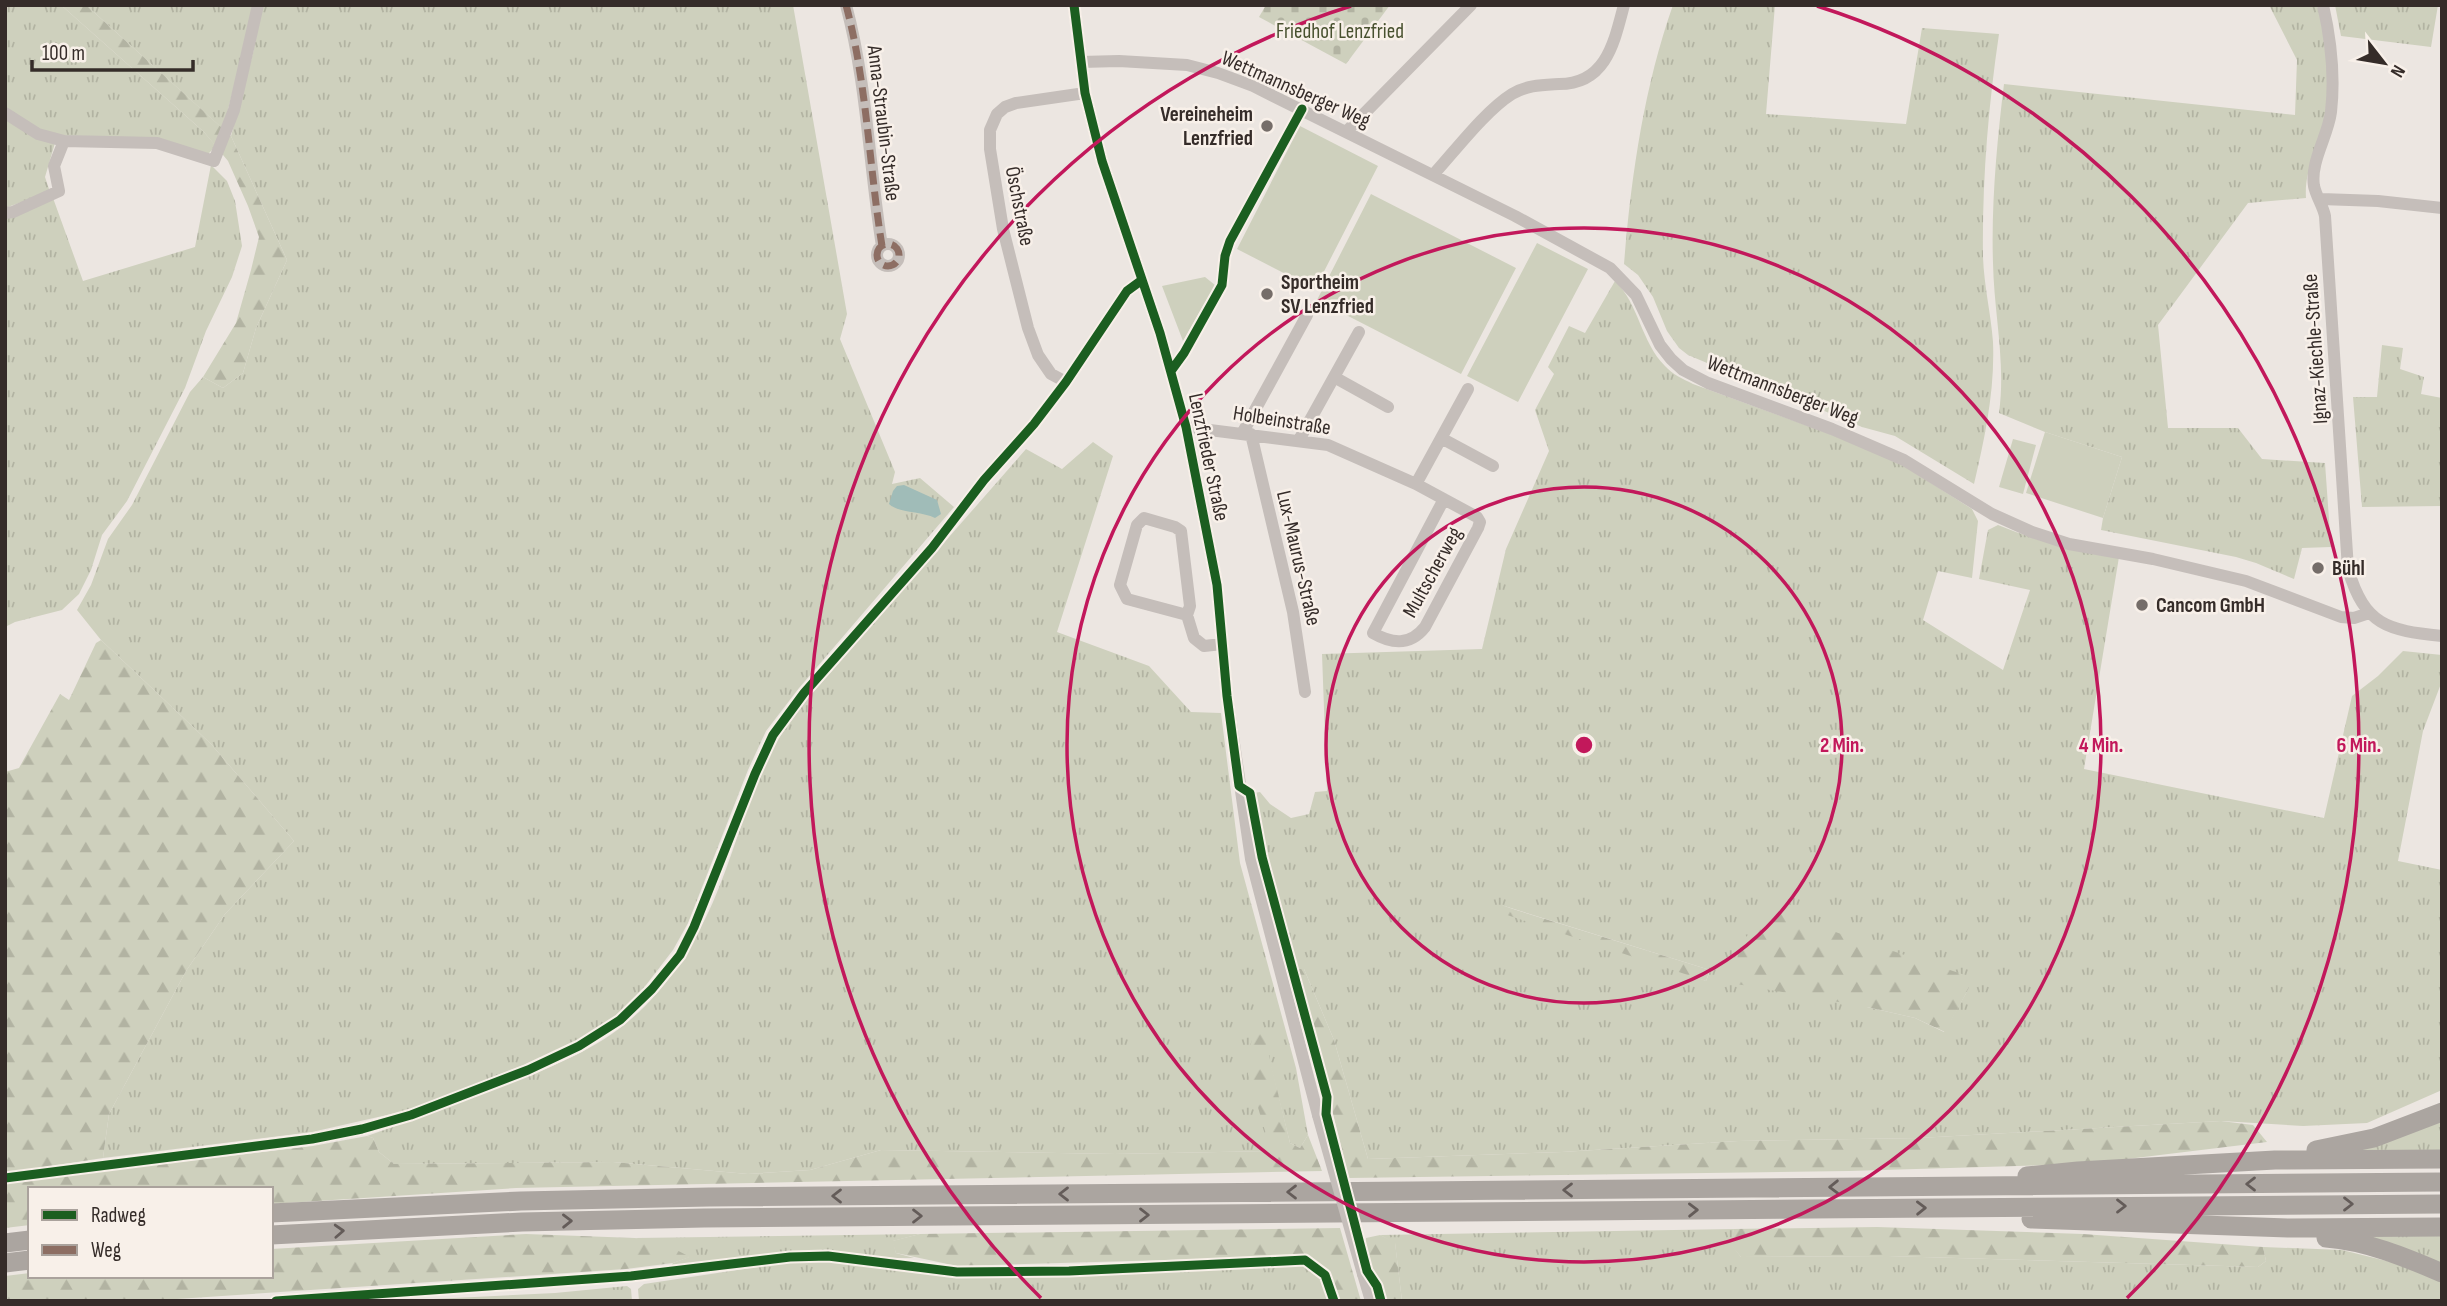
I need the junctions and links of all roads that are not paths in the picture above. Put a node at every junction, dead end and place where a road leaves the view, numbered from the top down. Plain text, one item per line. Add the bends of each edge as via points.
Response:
1 (258, 5) edge
2 (846, 5) edge
3 (1074, 5) edge
4 (1471, 5) edge
5 (1624, 5) edge
6 (2323, 5) edge
7 (1081, 62) junction
8 (1085, 93) junction
9 (5, 113) edge
10 (1346, 132) junction
11 (64, 141) junction
12 (1433, 175) junction
13 (2321, 199) junction
14 (2442, 208) edge
15 (5, 213) edge
16 (882, 246) dead end
17 (1142, 280) junction
18 (1307, 315) dead end
19 (1359, 332) dead end
20 (1334, 377) junction
21 (1066, 382) junction
22 (1468, 388) dead end
23 (1388, 407) dead end
24 (1186, 427) junction
25 (1247, 433) junction
26 (1441, 438) junction
27 (1299, 440) junction
28 (1493, 466) dead end
29 (1416, 484) junction
30 (1444, 499) junction
31 (2369, 613) junction
32 (1188, 615) junction
33 (2442, 636) edge
34 (1222, 644) junction
35 (1305, 692) dead end
36 (2442, 1112) edge
37 (2442, 1159) edge
38 (2275, 1160) junction
39 (5, 1178) edge
40 (2442, 1182) edge
41 (2000, 1187) junction
42 (2442, 1204) edge
43 (1979, 1208) junction
44 (273, 1213) edge
45 (2442, 1227) edge
46 (2288, 1228) junction
47 (273, 1235) edge
48 (28, 1240) edge
49 (5, 1243) edge
50 (28, 1260) edge
51 (5, 1263) edge
52 (2442, 1273) edge
53 (1371, 1301) edge

1 - 11 street via 234,110 214,161 156,143
2 - 16 street, Anna-Straubin-Straße via 864,98
3 - 7 street, Lenzfrieder Straße
4 - 10 street
5 - 12 street via 1606,61 1588,78 1537,85 1512,94
6 - 13 street, Ignaz-Kiechle-Straße via 2333,92 2314,177
7 - 8 street, Lenzfrieder Straße
7 - 10 street, Wettmannsberger Weg via 1200,68 1253,86
8 - 17 street, Lenzfrieder Straße via 1102,161
8 - 21 street, Öschstraße via 1005,107 990,130 1003,229 1028,327 1043,364
9 - 11 street via 38,134
10 - 12 street, Wettmannsberger Weg
11 - 15 street via 54,166 60,191
12 - 31 street, Wettmannsberger Weg via 1610,268 1636,295 1671,359 1707,383 1903,460 1992,514 2032,532 2246,581 2341,617
13 - 14 street
13 - 31 street, Ignaz-Kiechle-Straße via 2348,569 2359,601
17 - 21 street via 1127,291
17 - 24 street, Lenzfrieder Straße
18 - 25 street
19 - 20 street
20 - 23 street
20 - 27 street
21 - 39 street via 773,735 680,955 620,1020 528,1070 362,1129
22 - 26 street
24 - 25 street, Holbeinstraße
24 - 34 street, Lenzfrieder Straße via 1217,585
25 - 27 street, Holbeinstraße
25 - 35 street, Lux-Maurus-Straße via 1293,612
26 - 28 street
26 - 29 street
27 - 29 street, Holbeinstraße via 1352,454
29 - 30 street, Holbeinstraße
30 - 30 street, Multscherweg via 1478,517 1478,528 1419,634 1408,640 1387,641 1373,633
31 - 33 street via 2408,632
32 - 32 street via 1127,599 1121,586 1136,525 1144,518 1181,531
32 - 34 street via 1194,638 1204,646
34 - 53 street, Lenzfrieder Straße, bridge via 1251,859
36 - 38 highway via 2374,1138 2325,1150 2292,1152
37 - 38 highway
38 - 41 highway via 2066,1172 2027,1176
40 -> 41 highway
41 -> 44 highway via 695,1197 521,1200
43 -> 42 highway
43 - 46 highway via 2028,1219
47 -> 43 highway via 704,1218
45 - 46 highway
46 - 52 highway via 2308,1237 2343,1239 2405,1257
48 - 49 highway
50 - 51 highway

